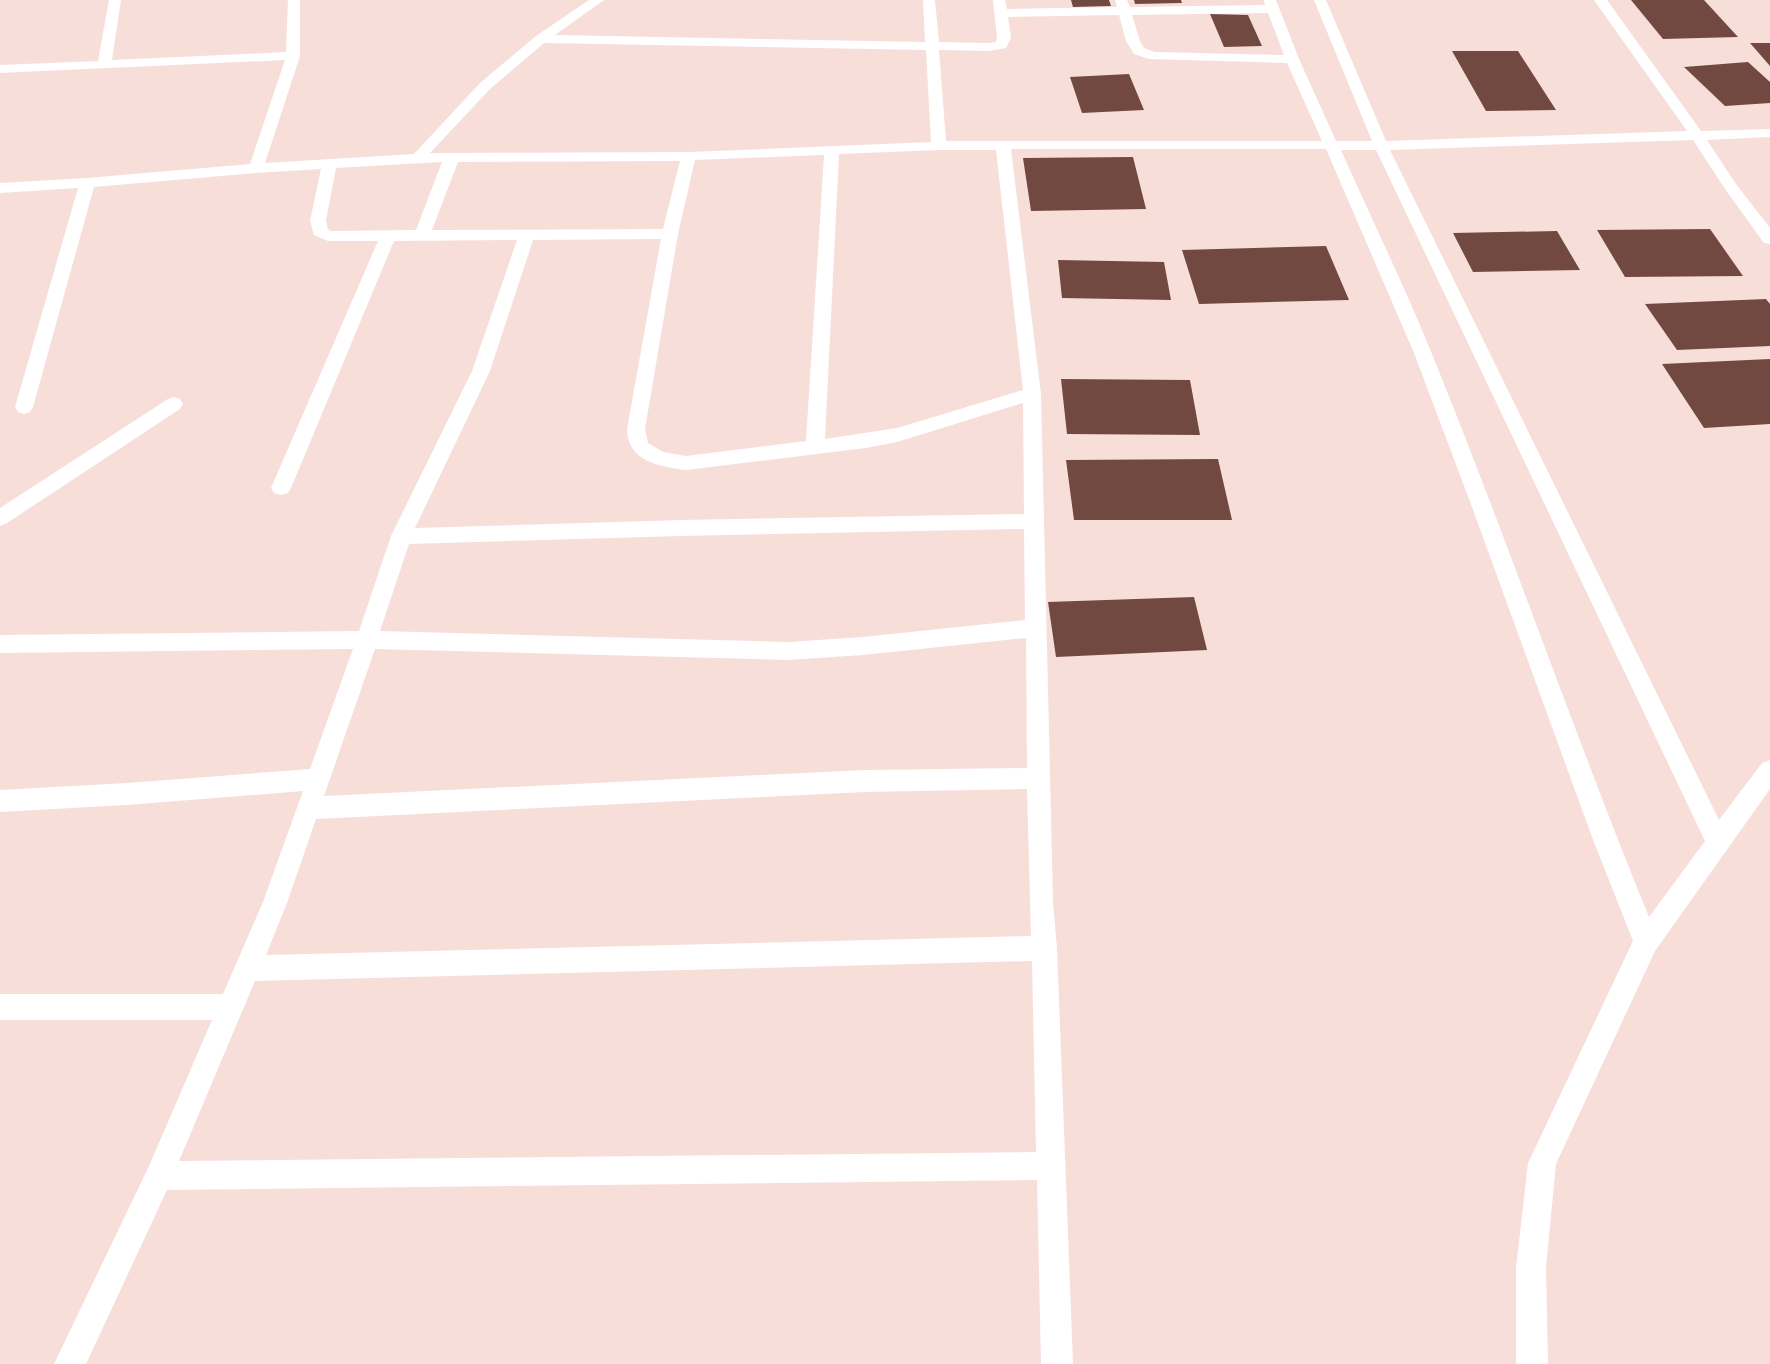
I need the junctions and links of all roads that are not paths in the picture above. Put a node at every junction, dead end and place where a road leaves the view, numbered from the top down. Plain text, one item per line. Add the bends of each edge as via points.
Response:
1 (115, 0) edge
2 (294, 0) edge
3 (598, 0) edge
4 (928, 0) edge
5 (1320, 0) edge
6 (1600, 0) edge
7 (1271, 4) edge
8 (1000, 6) edge
9 (1122, 6) edge
10 (541, 39) junction
11 (932, 46) junction
12 (293, 56) junction
13 (1292, 58) junction
14 (104, 64) junction
15 (0, 69) edge
16 (1770, 133) edge
17 (1697, 135) junction
18 (1003, 145) junction
19 (1331, 145) junction
20 (939, 146) junction
21 (1381, 146) junction
22 (832, 151) junction
23 (689, 156) junction
24 (452, 157) junction
25 (418, 158) junction
26 (329, 164) junction
27 (256, 168) junction
28 (87, 183) junction
29 (0, 188) edge
30 (670, 234) junction
31 (422, 235) junction
32 (527, 235) junction
33 (388, 236) junction
34 (1770, 239) edge
35 (1032, 394) junction
36 (174, 404) dead end
37 (24, 407) dead end
38 (815, 447) junction
39 (281, 488) dead end
40 (0, 518) edge
41 (1034, 521) junction
42 (401, 536) junction
43 (1036, 628) junction
44 (367, 640) junction
45 (0, 644) edge
46 (1770, 770) edge
47 (1039, 778) junction
48 (318, 779) junction
49 (0, 801) edge
50 (308, 808) junction
51 (1718, 843) junction
52 (1646, 942) junction
53 (1044, 948) junction
54 (248, 968) junction
55 (0, 1007) edge
56 (232, 1007) junction
57 (1051, 1166) junction
58 (159, 1176) junction
59 (70, 1364) edge
60 (1057, 1364) edge
61 (1532, 1364) edge

1 - 14 street
2 - 12 street
3 - 10 street
4 - 11 street
5 - 21 street
6 - 17 street
7 - 9 street
7 - 13 street
8 - 9 street
8 - 11 street via 1004,38 1001,45
9 - 13 street via 1133,41 1139,51 1154,56
10 - 11 street
10 - 25 street via 486,86
11 - 20 street
12 - 14 street
12 - 27 street
13 - 19 street
14 - 15 street
16 - 17 street
17 - 21 street
17 - 34 street via 1730,186
18 - 19 street
18 - 20 street
18 - 35 street
19 - 21 street
19 - 52 street via 1423,353 1604,838
20 - 22 street
21 - 51 street
22 - 23 street
22 - 38 street
23 - 24 street
23 - 30 street
24 - 25 street
24 - 31 street
25 - 26 street
26 - 27 street
26 - 33 street via 318,221 320,231 328,236
27 - 28 street
28 - 29 street
28 - 37 street
30 - 32 street
30 - 38 street via 636,429 638,442 645,451 663,460 686,463
31 - 32 street
31 - 33 street
32 - 42 street via 481,371
33 - 39 street
35 - 38 street via 897,435 866,442
35 - 41 street
36 - 40 street
41 - 42 street
41 - 43 street
42 - 44 street
43 - 44 street via 788,651
43 - 47 street
44 - 45 street
44 - 48 street
46 - 51 street
47 - 50 street via 865,781
47 - 53 street
48 - 49 street
48 - 50 street
50 - 54 street via 275,903
51 - 52 street
52 - 61 street via 1542,1163 1531,1268
53 - 54 street
53 - 57 street
54 - 56 street
55 - 56 street
56 - 58 street
57 - 58 street
57 - 60 street
58 - 59 street

